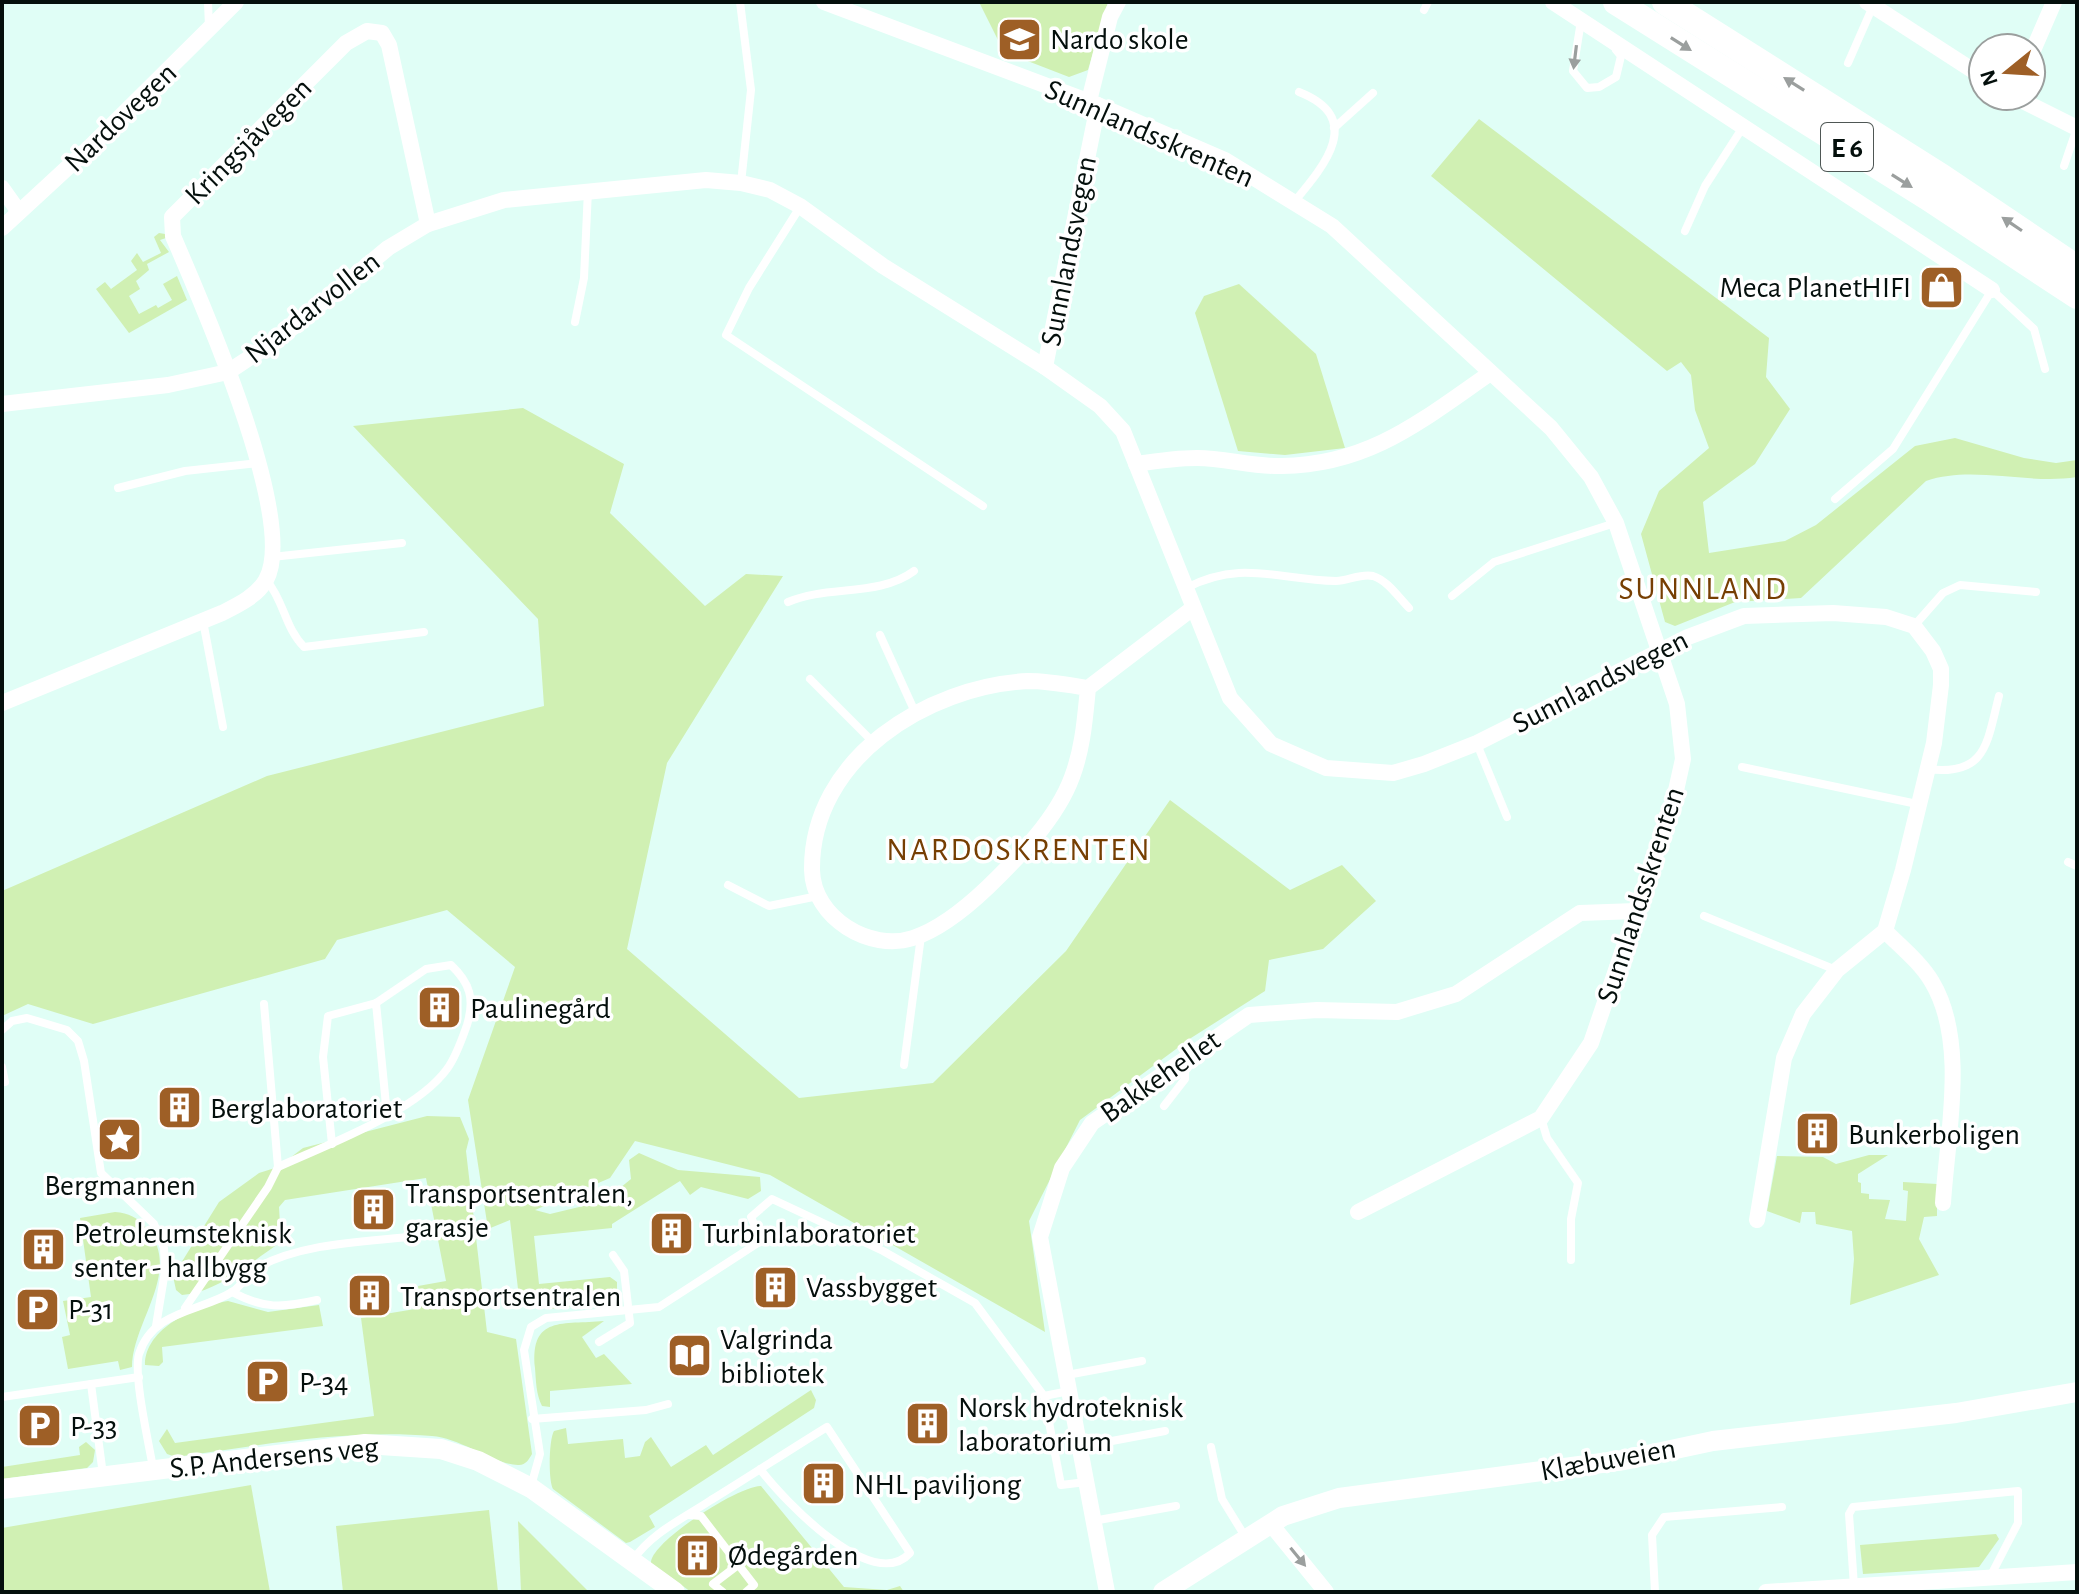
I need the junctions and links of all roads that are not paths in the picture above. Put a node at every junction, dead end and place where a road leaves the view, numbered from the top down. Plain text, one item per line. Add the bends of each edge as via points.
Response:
1 (208, 2) edge
2 (236, 2) edge
3 (740, 2) edge
4 (824, 2) edge
5 (1118, 2) edge
6 (1553, 2) edge
7 (1616, 2) edge
8 (1665, 2) edge
9 (2054, 2) edge
10 (1871, 3) edge
11 (1581, 21) junction
12 (209, 31) junction
13 (2041, 32) edge
14 (1608, 39) junction
15 (1848, 63) dead end
16 (1967, 66) edge
17 (1299, 92) dead end
18 (1373, 93) dead end
19 (1094, 103) junction
20 (2045, 112) edge
21 (1743, 127) junction
22 (1334, 128) junction
23 (2077, 128) edge
24 (2064, 166) dead end
25 (741, 183) junction
26 (2, 188) edge
27 (588, 190) junction
28 (1294, 202) junction
29 (800, 206) junction
30 (19, 212) junction
31 (428, 224) junction
32 (2, 228) edge
33 (1685, 231) dead end
34 (2077, 268) edge
35 (1992, 290) junction
36 (2077, 296) edge
37 (575, 322) dead end
38 (1045, 367) junction
39 (2045, 369) dead end
40 (228, 372) junction
41 (1489, 374) junction
42 (2, 404) edge
43 (259, 463) junction
44 (1136, 464) junction
45 (118, 488) dead end
46 (1835, 499) dead end
47 (983, 506) dead end
48 (1616, 523) junction
49 (402, 543) dead end
50 (272, 557) junction
51 (914, 571) dead end
52 (266, 580) junction
53 (1185, 589) junction
54 (2036, 592) dead end
55 (1452, 596) dead end
56 (788, 602) dead end
57 (1193, 608) junction
58 (1409, 608) dead end
59 (203, 621) junction
60 (1914, 626) junction
61 (424, 632) dead end
62 (880, 635) dead end
63 (1659, 652) junction
64 (810, 679) dead end
65 (1088, 688) junction
66 (1999, 696) dead end
67 (2, 703) edge
68 (915, 712) junction
69 (223, 727) dead end
70 (873, 742) junction
71 (1477, 743) junction
72 (1742, 767) dead end
73 (1927, 769) junction
74 (1917, 804) junction
75 (1507, 817) dead end
76 (728, 885) dead end
77 (818, 896) junction
78 (1636, 911) junction
79 (1704, 916) dead end
80 (1885, 931) junction
81 (921, 935) junction
82 (1837, 970) junction
83 (376, 1003) junction
84 (264, 1004) dead end
85 (2, 1030) edge
86 (1185, 1057) junction
87 (904, 1065) dead end
88 (2, 1067) edge
89 (5, 1082) dead end
90 (1164, 1106) dead end
91 (387, 1115) junction
92 (1541, 1118) junction
93 (332, 1144) junction
94 (278, 1167) junction
95 (1943, 1203) dead end
96 (1358, 1212) dead end
97 (1757, 1220) dead end
98 (425, 1235) dead end
99 (613, 1255) dead end
100 (1571, 1260) dead end
101 (232, 1292) junction
102 (317, 1300) dead end
103 (185, 1308) junction
104 (630, 1310) junction
105 (156, 1326) junction
106 (599, 1342) dead end
107 (1142, 1361) dead end
108 (139, 1377) junction
109 (1068, 1383) junction
110 (91, 1384) junction
111 (2077, 1392) edge
112 (1044, 1396) junction
113 (2, 1397) edge
114 (668, 1404) dead end
115 (532, 1419) junction
116 (1165, 1431) dead end
117 (1080, 1447) junction
118 (1211, 1447) dead end
119 (153, 1469) junction
120 (760, 1469) junction
121 (104, 1476) junction
122 (1086, 1482) junction
123 (531, 1488) junction
124 (2, 1489) edge
125 (1176, 1506) dead end
126 (1782, 1507) dead end
127 (688, 1515) junction
128 (1093, 1521) junction
129 (1270, 1523) junction
130 (1247, 1538) junction
131 (815, 1541) dead end
132 (633, 1560) junction
133 (738, 1565) junction
134 (904, 1568) dead end
135 (2077, 1572) edge
136 (1989, 1578) junction
137 (1854, 1586) junction
138 (675, 1592) edge
139 (723, 1592) edge
140 (746, 1592) edge
141 (1107, 1592) edge
142 (1163, 1592) edge
143 (1326, 1592) edge
144 (1655, 1592) edge
145 (1766, 1592) edge

1 - 12 lane
2 - 12 street, Nardovegen
3 - 25 lane via 751,90
4 - 19 street, Sunnlandsskrenten
5 - 19 street, Sunnlandsvegen via 1110,17
6 - 11 street
7 -> 36 highway, E 6
34 -> 8 highway, E 6
9 - 13 street
10 - 15 lane
10 - 16 street
11 - 14 street
11 -> 14 lane via 1573,71 1587,88 1616,77 1621,56
12 - 30 street, Nardovegen
14 - 21 street
17 - 22 lane via 1326,105
18 - 22 lane
19 - 28 street, Sunnlandsskrenten via 1225,160
19 - 38 street, Sunnlandsvegen
20 - 23 street
21 - 33 lane via 1705,186
21 - 35 street
22 - 28 lane via 1332,153
23 - 24 lane
25 - 27 street, Njardarvollen via 706,180
25 - 29 street, Njardarvollen via 770,190
26 - 30 street
27 - 31 street, Njardarvollen via 504,200
27 - 37 lane via 584,278
28 - 41 street, Sunnlandsskrenten via 1332,226
29 - 38 street, Njardarvollen via 883,266
29 - 47 lane via 726,335
30 - 32 street, Nardovegen
31 - 40 street, Njardarvollen via 388,248 281,337
31 - 40 street, Kringsjåvegen via 389,45 382,33 367,31 346,43 172,217 173,236
35 - 39 lane via 2034,329
35 - 46 lane via 1893,449
38 - 44 street, Sunnlandsvegen via 1114,419
40 - 42 street, Njardarvollen via 153,388
40 - 43 street, Kringsjåvegen
41 - 44 street via 1402,435 1327,463 1280,467 1199,458
41 - 48 street, Sunnlandsskrenten via 1551,428 1591,477
43 - 45 lane via 185,471
43 - 50 street, Kringsjåvegen
44 - 53 street, Sunnlandsvegen
48 - 55 lane via 1494,562
48 - 63 street, Sunnlandsskrenten
49 - 50 lane
50 - 52 street, Kringsjåvegen
51 - 56 lane via 899,580 822,591
52 - 59 street via 240,603
52 - 61 lane via 293,637 304,647
53 - 57 street, Sunnlandsvegen
53 - 58 lane via 1223,572 1334,581 1366,576 1388,585
54 - 60 lane via 1960,585 1943,593
57 - 65 street
57 - 71 street, Sunnlandsvegen via 1230,698 1271,744 1326,768 1393,773
59 - 67 street
59 - 69 lane
60 - 63 street, Sunnlandsvegen via 1846,614 1744,616
60 - 73 street via 1941,669
62 - 68 lane
63 - 71 street, Sunnlandsvegen
63 - 78 street, Sunnlandsskrenten via 1677,704 1683,759
64 - 70 lane
65 - 68 street via 1030,681 992,686 955,694
65 - 81 street via 1072,778 1051,815 970,904
66 - 73 lane via 1977,762
68 - 70 street
70 - 77 street via 851,765 824,815 812,872
71 - 75 lane, Sunnlandsvegen
72 - 74 lane
73 - 74 street
74 - 80 street
76 - 77 lane via 774,906
77 - 81 street via 843,926 865,937
78 - 86 street, Bakkehellet via 1580,913 1456,994 1397,1012 1249,1015
78 - 92 street, Sunnlandsskrenten via 1591,1043
79 - 82 lane
80 - 82 street
80 - 95 street via 1932,981 1948,1019 1953,1056
81 - 87 lane
82 - 97 street via 1803,1014 1784,1058
83 - 91 lane
83 - 91 lane via 426,969 451,965 466,979 472,1006 447,1070
83 - 93 lane via 328,1016 323,1057
84 - 94 lane
85 - 105 lane, S.P. Andersens veg via 27,1018 67,1030 78,1041 101,1173 154,1224 164,1248
86 - 90 lane via 1185,1079
86 - 109 street, Bakkehellet via 1092,1123 1062,1168 1040,1237
88 - 89 lane
91 - 93 lane
92 - 96 street, Sunnlandsskrenten
92 - 100 lane via 1547,1138 1578,1183
93 - 94 lane
94 - 103 lane
98 - 101 lane via 310,1251 256,1268
99 - 104 lane via 624,1271
101 - 102 lane via 255,1305
101 - 103 lane
103 - 105 lane
104 - 106 lane via 630,1323
104 - 112 lane via 659,1307 761,1241 751,1217 772,1199 883,1251 975,1303
104 - 115 lane via 546,1318 531,1327 524,1350
105 - 108 lane, S.P. Andersens veg via 139,1354
107 - 109 lane
108 - 110 lane
108 - 119 lane, S.P. Andersens veg
109 - 112 lane
109 - 117 street, Bakkehellet
110 - 113 lane
110 - 121 lane
111 - 129 street, Klæbuveien via 1361,1494 1300,1509
112 - 122 lane via 1061,1485
114 - 115 lane
115 - 123 lane via 540,1454
116 - 117 lane
117 - 122 street, Bakkehellet
118 - 130 lane via 1222,1499
119 - 121 street, S.P. Andersens veg
119 - 123 street, S.P. Andersens veg via 365,1444 451,1451
120 - 127 lane
120 - 131 lane
120 - 134 lane via 827,1427 910,1553
121 - 124 street, S.P. Andersens veg
122 - 128 street, Bakkehellet
123 - 132 street, S.P. Andersens veg
125 - 128 lane
126 - 144 lane via 1664,1517 1652,1535
127 - 132 lane via 643,1544
127 - 133 lane via 701,1516
128 - 141 street, Bakkehellet
129 - 130 street, Klæbuveien
129 -> 143 street
130 - 142 street, Klæbuveien
132 - 138 street, S.P. Andersens veg
133 - 139 lane via 713,1584
133 - 140 lane via 754,1585
135 - 136 street
136 - 137 street
136 - 137 lane via 2018,1523 2018,1491 1853,1507 1849,1514
137 - 145 street

